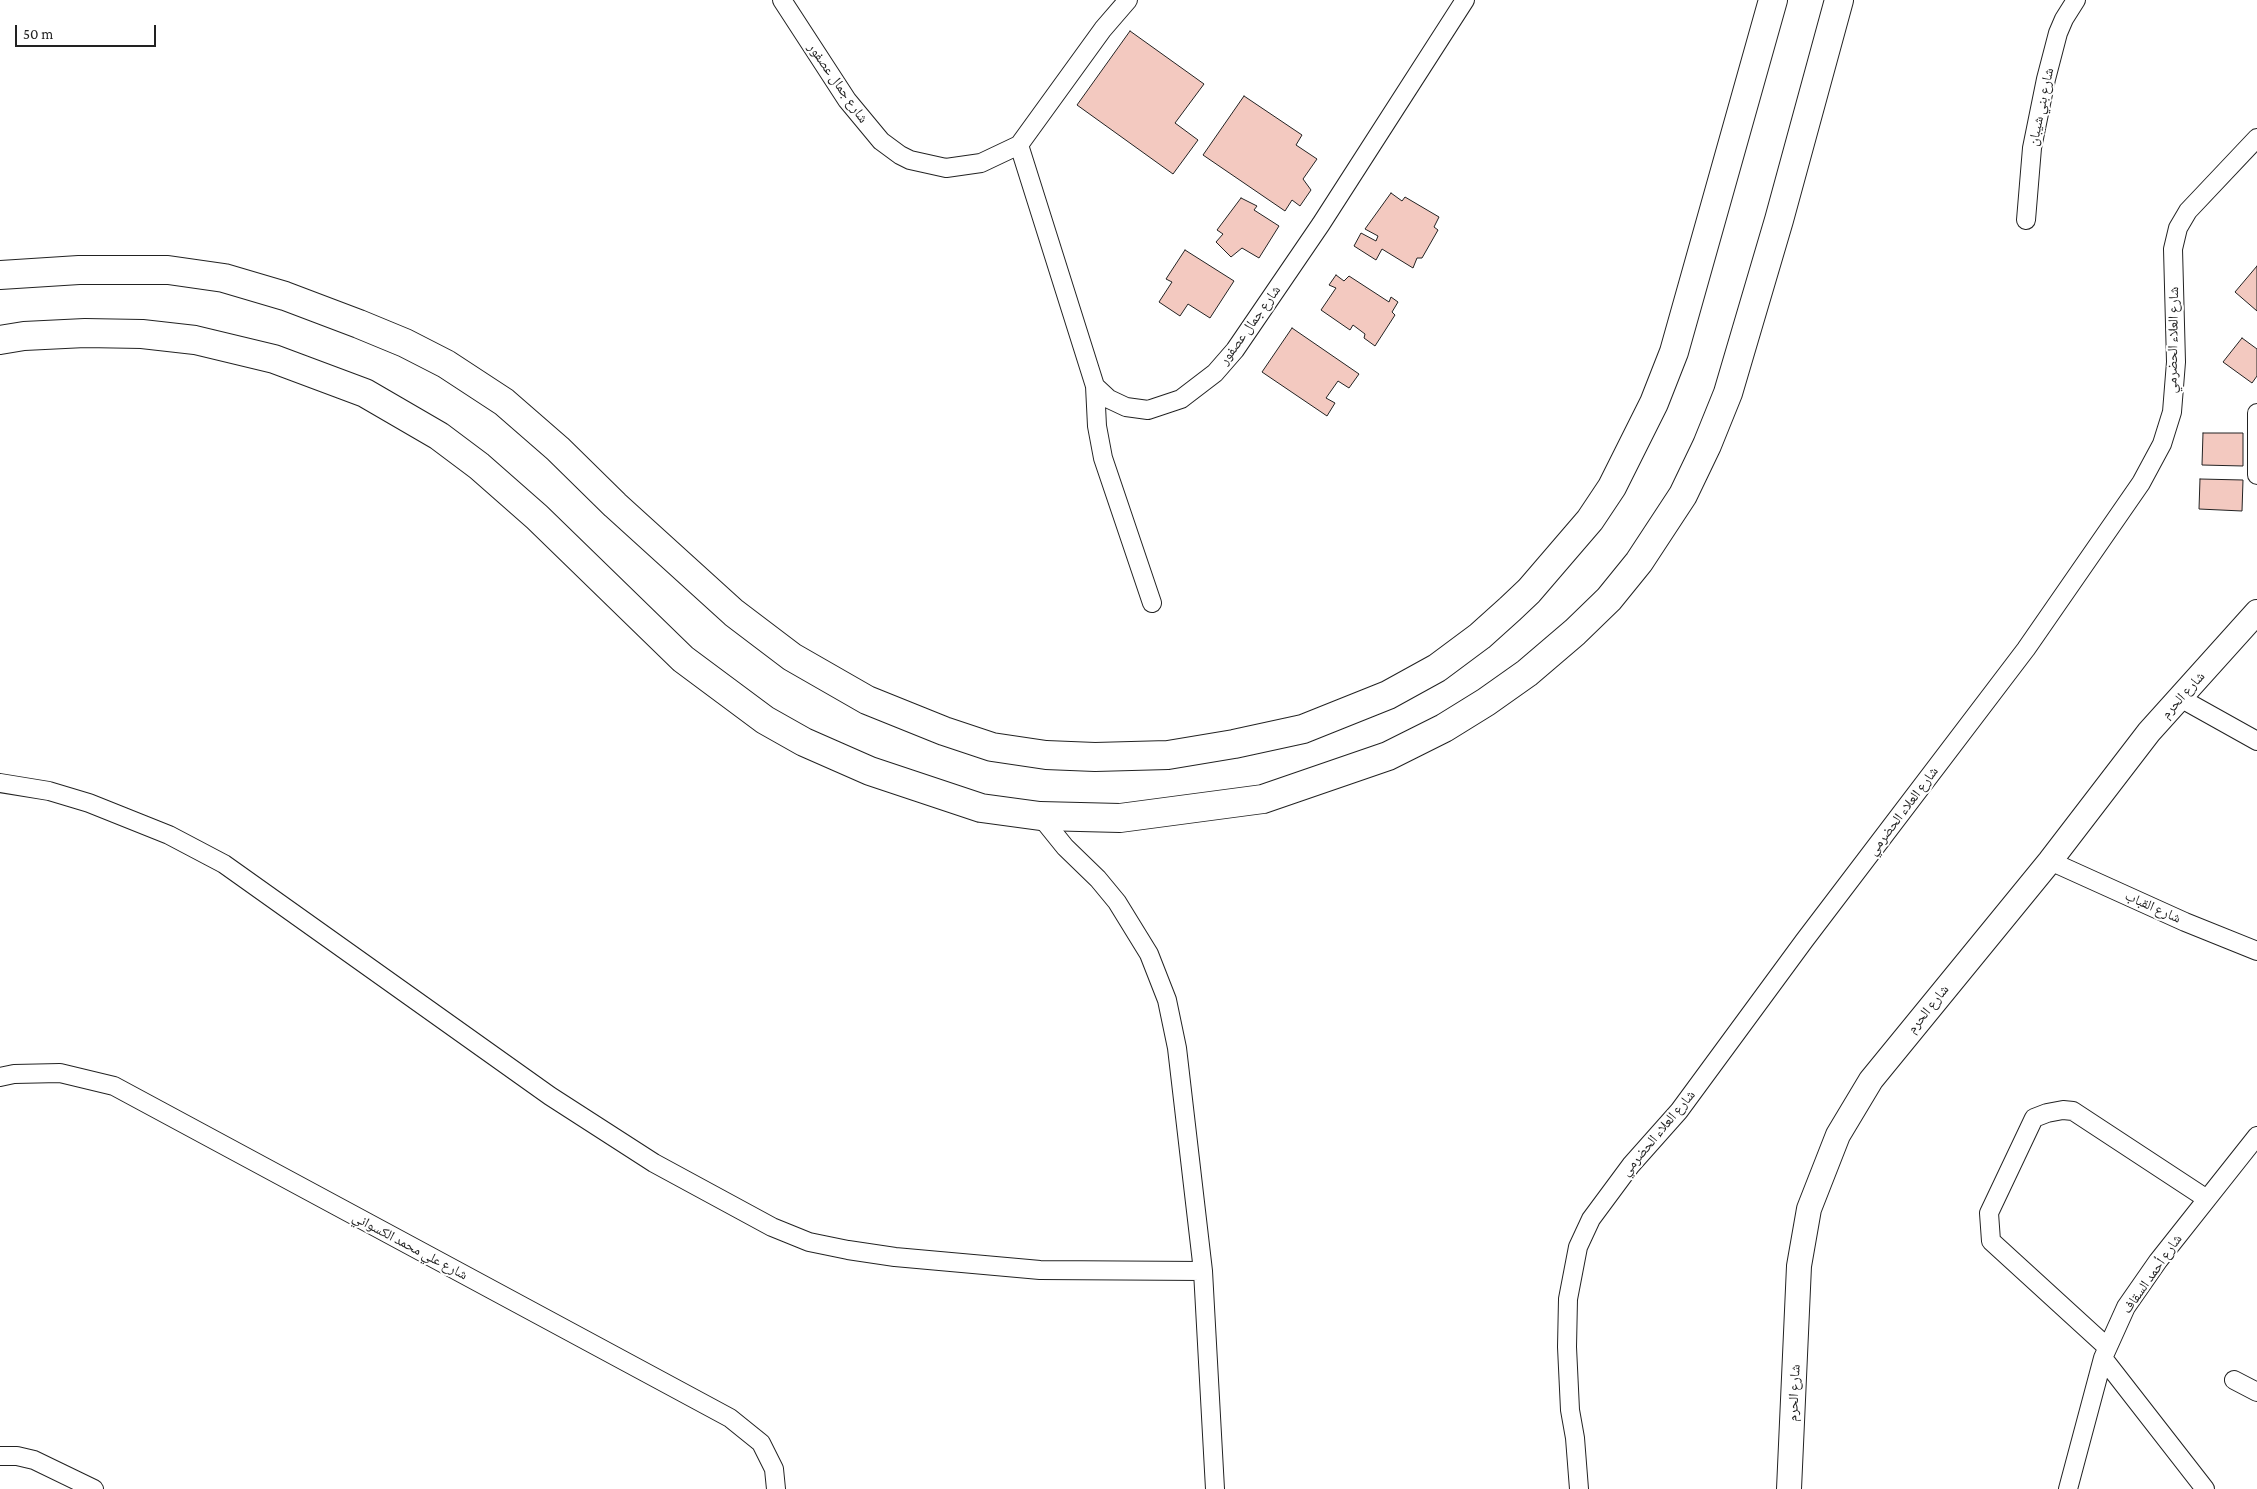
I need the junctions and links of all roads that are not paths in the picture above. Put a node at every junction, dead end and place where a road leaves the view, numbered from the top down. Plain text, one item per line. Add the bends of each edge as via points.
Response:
1 (782, 0) edge
2 (1128, 0) edge
3 (1465, 0) edge
4 (1772, 0) edge
5 (1839, 0) edge
6 (2076, 0) edge
7 (2257, 138) edge
8 (1019, 145) junction
9 (2026, 220) dead end
10 (0, 275) edge
11 (0, 340) edge
12 (1095, 386) junction
13 (2257, 413) edge
14 (2257, 475) edge
15 (1152, 603) dead end
16 (2257, 612) edge
17 (2180, 698) junction
18 (2257, 741) edge
19 (0, 783) edge
20 (1040, 816) junction
21 (2050, 861) junction
22 (2257, 951) edge
23 (0, 1077) edge
24 (2257, 1136) edge
25 (2207, 1200) junction
26 (1203, 1271) junction
27 (2105, 1353) junction
28 (2234, 1380) dead end
29 (2257, 1392) edge
30 (0, 1456) edge
31 (94, 1489) edge
32 (776, 1489) edge
33 (1215, 1489) edge
34 (1579, 1489) edge
35 (1789, 1489) edge
36 (2068, 1489) edge
37 (2204, 1489) edge

1 - 8 street, شارع جمال عصفور via 852,107 881,141 900,155 932,166 959,167 981,163
2 - 8 street, شارع جمال عصفور
3 - 12 street, شارع جمال عصفور via 1257,320 1215,372 1182,399 1148,410 1126,407 1109,399
4 - 10 main road via 1674,352 1654,403 1612,487 1590,520 1529,591 1480,636 1437,668 1388,695 1303,729 1168,755 1046,755 992,747 944,732 867,700 792,657 734,613 504,402 446,364 359,324 224,278 168,270 79,270
5 - 20 main road via 1728,392 1683,495 1639,562 1609,599 1563,642 1501,692 1444,728 1388,756 1263,799 1120,818
6 - 9 street, شارع بني شيبان via 2058,33 2046,79 2032,148
7 - 34 street, شارع العلاء الحضرمي via 2188,211 2178,228 2173,249 2176,362 2172,412 2162,444 2141,482 2026,649 1685,1103 1622,1176 1591,1219 1578,1247 1568,1299 1566,1347
8 - 12 street
11 - 20 main road via 84,333 142,334 195,340 274,359 365,393 439,436 479,466 537,517 683,659 765,720 804,742 924,791 981,808
12 - 15 street via 1103,458
13 - 14 street
16 - 17 street, شارع الحرم
17 - 18 street
17 - 21 street, شارع الحرم
19 - 26 street via 49,791 89,803 170,835 224,864 550,1096 654,1163 772,1227 809,1242 895,1257 1040,1270
20 - 26 street via 1117,902 1134,927 1167,1000 1177,1048
21 - 22 street, شارع القباب
21 - 35 street, شارع الحرم via 1871,1080 1838,1135 1808,1209 1799,1266
23 - 32 street, شارع علي محمد الكسواني via 60,1073 114,1086 730,1418 760,1443 774,1469
24 - 25 street, شارع أحمد السقاف
25 - 27 street, شارع أحمد السقاف via 2126,1306
25 - 27 street via 2074,1111 2055,1111 2034,1118 1989,1213 1991,1241
26 - 33 street
27 - 36 street, شارع أحمد السقاف
27 - 37 street
28 - 29 street
30 - 31 street via 34,1460

